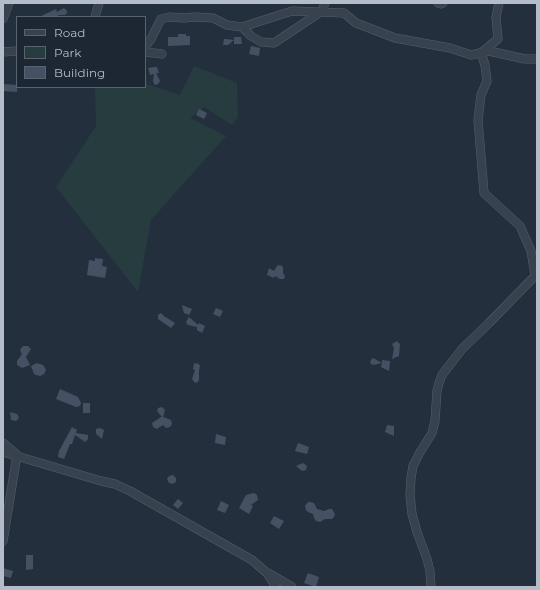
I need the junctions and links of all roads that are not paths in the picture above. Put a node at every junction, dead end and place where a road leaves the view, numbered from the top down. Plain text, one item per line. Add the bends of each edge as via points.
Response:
1 (9, 3) edge
2 (99, 3) edge
3 (325, 3) edge
4 (438, 3) edge
5 (443, 3) edge
6 (499, 3) edge
7 (322, 11) junction
8 (95, 16) edge
9 (3, 19) edge
10 (242, 27) junction
11 (146, 46) edge
12 (16, 51) edge
13 (3, 52) edge
14 (146, 52) edge
15 (481, 53) junction
16 (162, 54) dead end
17 (537, 59) edge
18 (536, 275) edge
19 (3, 443) edge
20 (3, 452) edge
21 (17, 456) junction
22 (3, 541) edge
23 (267, 573) junction
24 (276, 587) edge
25 (292, 587) edge
26 (431, 587) edge

1 - 9 street
2 - 8 street
3 - 7 street
4 - 5 street
6 - 15 street via 496,17 498,38
7 - 10 street via 292,10
7 - 10 street via 274,43 261,42
7 - 15 street via 344,13 356,23 395,38 450,48 470,55
10 - 11 street via 227,25 213,18 169,17 161,19
12 - 13 street
14 - 16 street
15 - 17 street via 489,51 524,59
15 - 18 street via 486,65 487,81 481,96 478,120 484,193 520,226 531,250
18 - 26 street via 462,349 439,383 432,433 413,466 410,495 412,514 430,571
19 - 21 street
20 - 21 street
21 - 22 street
21 - 23 street via 115,484 130,491 252,560
23 - 24 street
23 - 25 street

